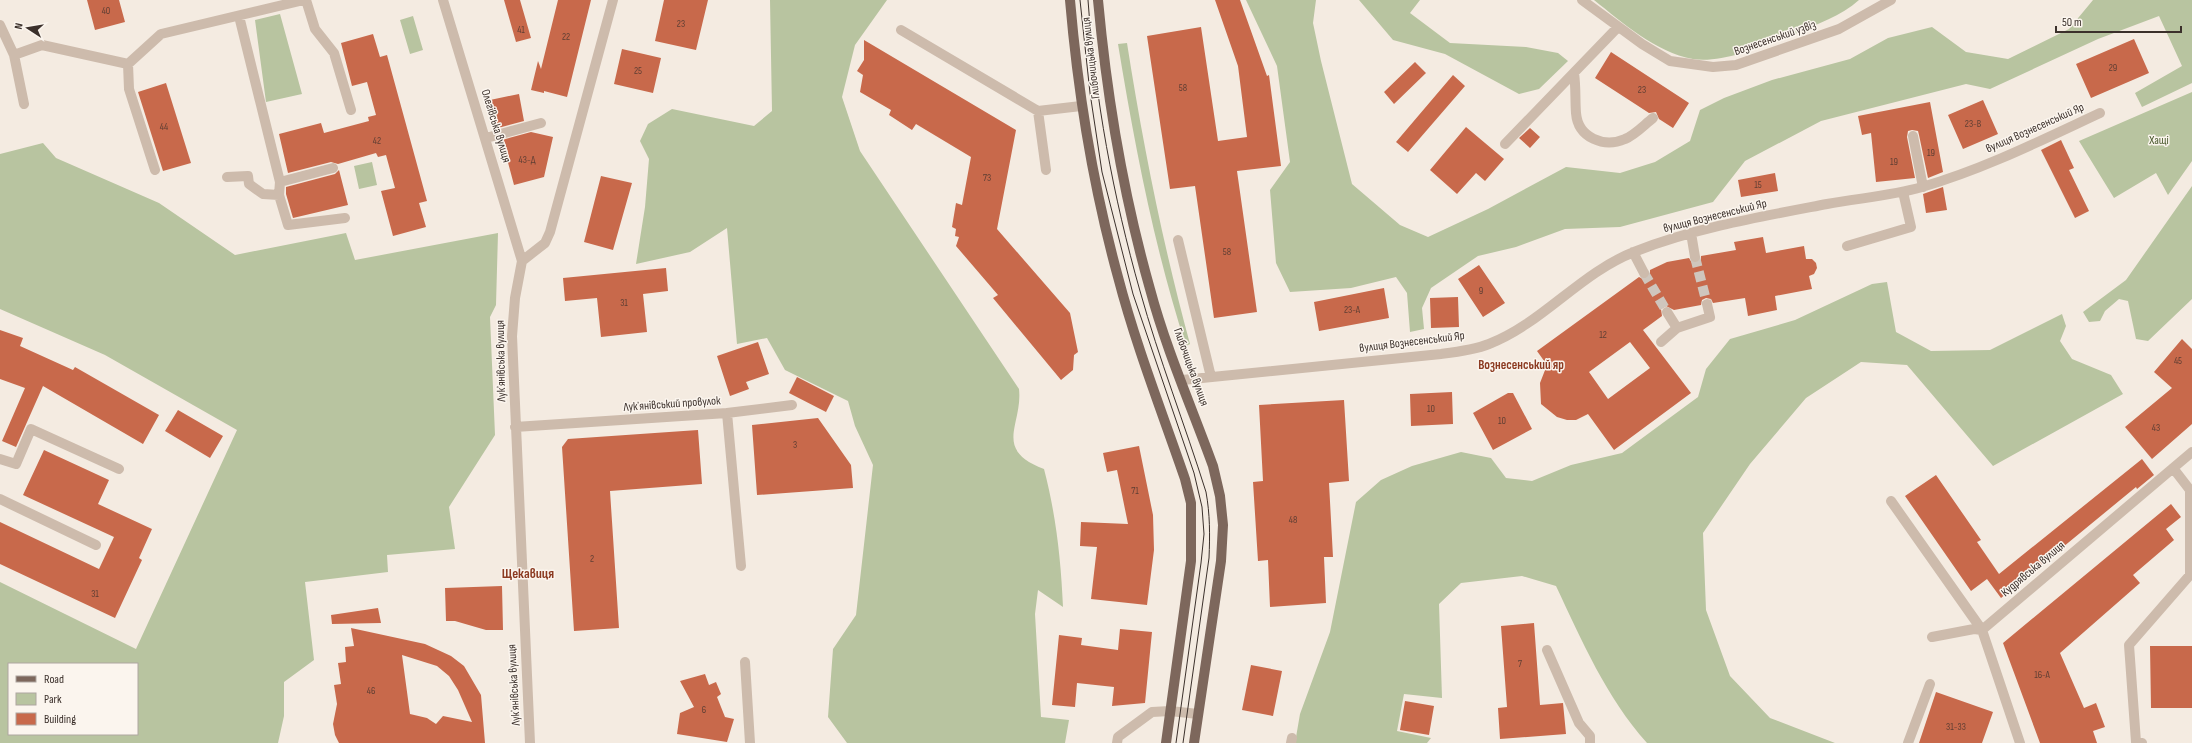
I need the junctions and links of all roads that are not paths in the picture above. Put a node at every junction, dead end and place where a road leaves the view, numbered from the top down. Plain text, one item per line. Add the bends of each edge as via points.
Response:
1 (305, 0) edge
2 (443, 0) edge
3 (613, 0) edge
4 (1070, 0) edge
5 (1098, 0) edge
6 (1582, 0) edge
7 (1891, 0) edge
8 (239, 16) junction
9 (0, 25) edge
10 (1618, 27) junction
11 (900, 30) dead end
12 (14, 55) junction
13 (128, 64) junction
14 (1574, 73) junction
15 (24, 104) dead end
16 (1081, 106) junction
17 (351, 110) dead end
18 (1038, 111) junction
19 (2100, 113) dead end
20 (1653, 118) dead end
21 (541, 122) dead end
22 (1913, 136) dead end
23 (486, 138) junction
24 (1505, 144) dead end
25 (333, 168) dead end
26 (155, 170) dead end
27 (1046, 170) dead end
28 (227, 177) dead end
29 (280, 182) junction
30 (1923, 187) junction
31 (1903, 192) junction
32 (279, 195) junction
33 (345, 218) dead end
34 (1691, 233) junction
35 (1178, 240) dead end
36 (1847, 246) dead end
37 (1633, 252) junction
38 (1696, 257) tunnel mouth
39 (522, 261) junction
40 (1644, 273) tunnel mouth
41 (1707, 304) tunnel mouth
42 (1667, 312) tunnel mouth
43 (1677, 328) junction
44 (1661, 342) dead end
45 (1211, 377) junction
46 (1182, 380) junction
47 (792, 405) dead end
48 (727, 413) junction
49 (515, 427) junction
50 (2192, 452) edge
51 (0, 459) edge
52 (2173, 468) junction
53 (118, 469) dead end
54 (0, 498) edge
55 (1891, 501) dead end
56 (96, 545) dead end
57 (741, 566) dead end
58 (1982, 630) junction
59 (1932, 637) dead end
60 (1547, 650) dead end
61 (745, 662) dead end
62 (1930, 684) dead end
63 (1170, 711) junction
64 (1198, 714) junction
65 (530, 743) edge
66 (750, 743) edge
67 (1117, 743) edge
68 (1166, 743) edge
69 (1194, 743) edge
70 (1590, 743) edge
71 (1908, 743) edge
72 (2020, 743) edge
73 (2142, 743) edge

1 - 8 street
1 - 17 street via 315,29 334,53
2 - 23 street, Олегівська вулиця
3 - 39 street via 550,232 545,243
4 - 16 main road, Глибочицька вулиця
5 - 46 main road, Глибочицька вулиця via 1104,65 1123,178 1150,291
6 - 10 street, Вознесенський узвіз
7 - 10 street, Вознесенський узвіз via 1839,29 1736,65 1713,67 1670,61
8 - 13 street via 160,34
8 - 29 street
9 - 12 street
10 - 14 street
11 - 18 street
12 - 13 street via 42,45
12 - 15 street
13 - 26 street via 129,89
14 - 20 street via 1576,115 1585,134 1605,144 1626,139
14 - 24 street
16 - 18 street
16 - 63 main road, Глибочицька вулиця via 1099,205 1118,278 1191,503 1191,561
18 - 27 street
19 - 30 street, вулиця Вознесенський Яр via 2014,154
21 - 23 street
22 - 30 street
23 - 39 street, Олегівська вулиця
25 - 29 street
28 - 32 street via 248,176 249,184 264,194
29 - 32 street
30 - 31 street, вулиця Вознесенський Яр
31 - 34 street, вулиця Вознесенський Яр via 1828,204
31 - 36 street via 1911,227
32 - 33 street via 288,225
34 - 37 street, вулиця Вознесенський Яр
34 - 38 street
35 - 45 street
37 - 40 street
37 - 45 street, вулиця Вознесенський Яр via 1607,265 1520,327 1490,344 1440,354
39 - 49 street, Лукʼянівська вулиця via 514,298 512,336
41 - 43 street via 1710,317
42 - 43 street
43 - 44 street
45 - 46 street, вулиця Вознесенський Яр
46 - 64 main road, Глибочицька вулиця via 1213,466 1223,525 1221,561
47 - 48 street
48 - 49 street, Лукʼянівський провулок
48 - 57 street, Лукʼянівський провулок
49 - 65 street, Лукʼянівська вулиця
50 - 52 street, Кудрявська вулиця
51 - 53 street via 16,464 31,429
52 - 58 street, Кудрявська вулиця
52 - 73 street via 2190,490 2190,575 2129,645 2136,742
54 - 56 street
55 - 58 street
58 - 59 street via 1974,629
58 - 72 street
60 - 70 street via 1579,723 1590,736
61 - 66 street
62 - 71 street
63 - 64 street
63 - 67 street via 1152,712 1118,737
63 - 68 main road, Глибочицька вулиця
64 - 69 main road, Глибочицька вулиця

